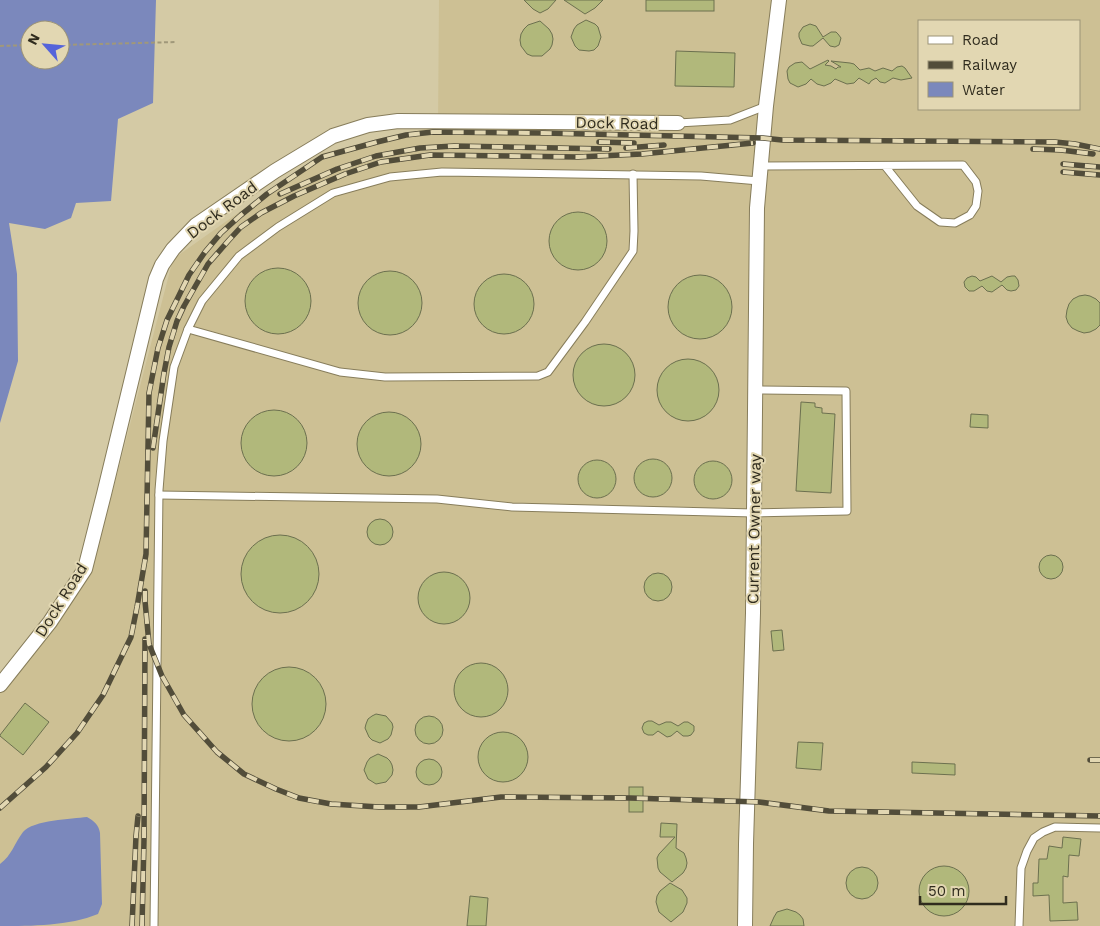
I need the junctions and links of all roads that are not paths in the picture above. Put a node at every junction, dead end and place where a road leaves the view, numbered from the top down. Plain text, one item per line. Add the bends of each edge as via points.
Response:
1 (778, 0) edge
2 (766, 106) junction
3 (678, 123) joint
4 (761, 166) junction
5 (885, 166) junction
6 (633, 174) junction
7 (760, 181) junction
8 (188, 329) junction
9 (755, 390) junction
10 (159, 495) junction
11 (754, 513) junction
12 (0, 685) edge
13 (1100, 828) edge
14 (154, 926) edge
15 (745, 926) edge
16 (1019, 926) edge

1 - 2 street, Current Owner way
2 - 3 lane via 730,120
2 - 4 street, Current Owner way
3 - 12 street, Dock Road via 398,121 368,125 332,136 196,225 173,248 156,279 85,568 50,622
4 - 5 lane
4 - 7 street, Current Owner way
5 - 5 lane via 963,165 976,182 976,206 970,215 955,223 940,222 917,206
6 - 7 lane
6 - 8 lane via 442,172 390,177 333,193 238,256 202,301
6 - 8 lane via 632,251 548,372 538,376 385,377 340,372
7 - 9 street, Current Owner way
8 - 10 lane via 174,367
9 - 11 street, Current Owner way
9 - 11 lane via 846,391 847,511
10 - 11 lane via 437,499 512,506
10 - 14 lane
11 - 15 street, Current Owner way
13 - 16 lane via 1055,826 1034,838 1021,868

